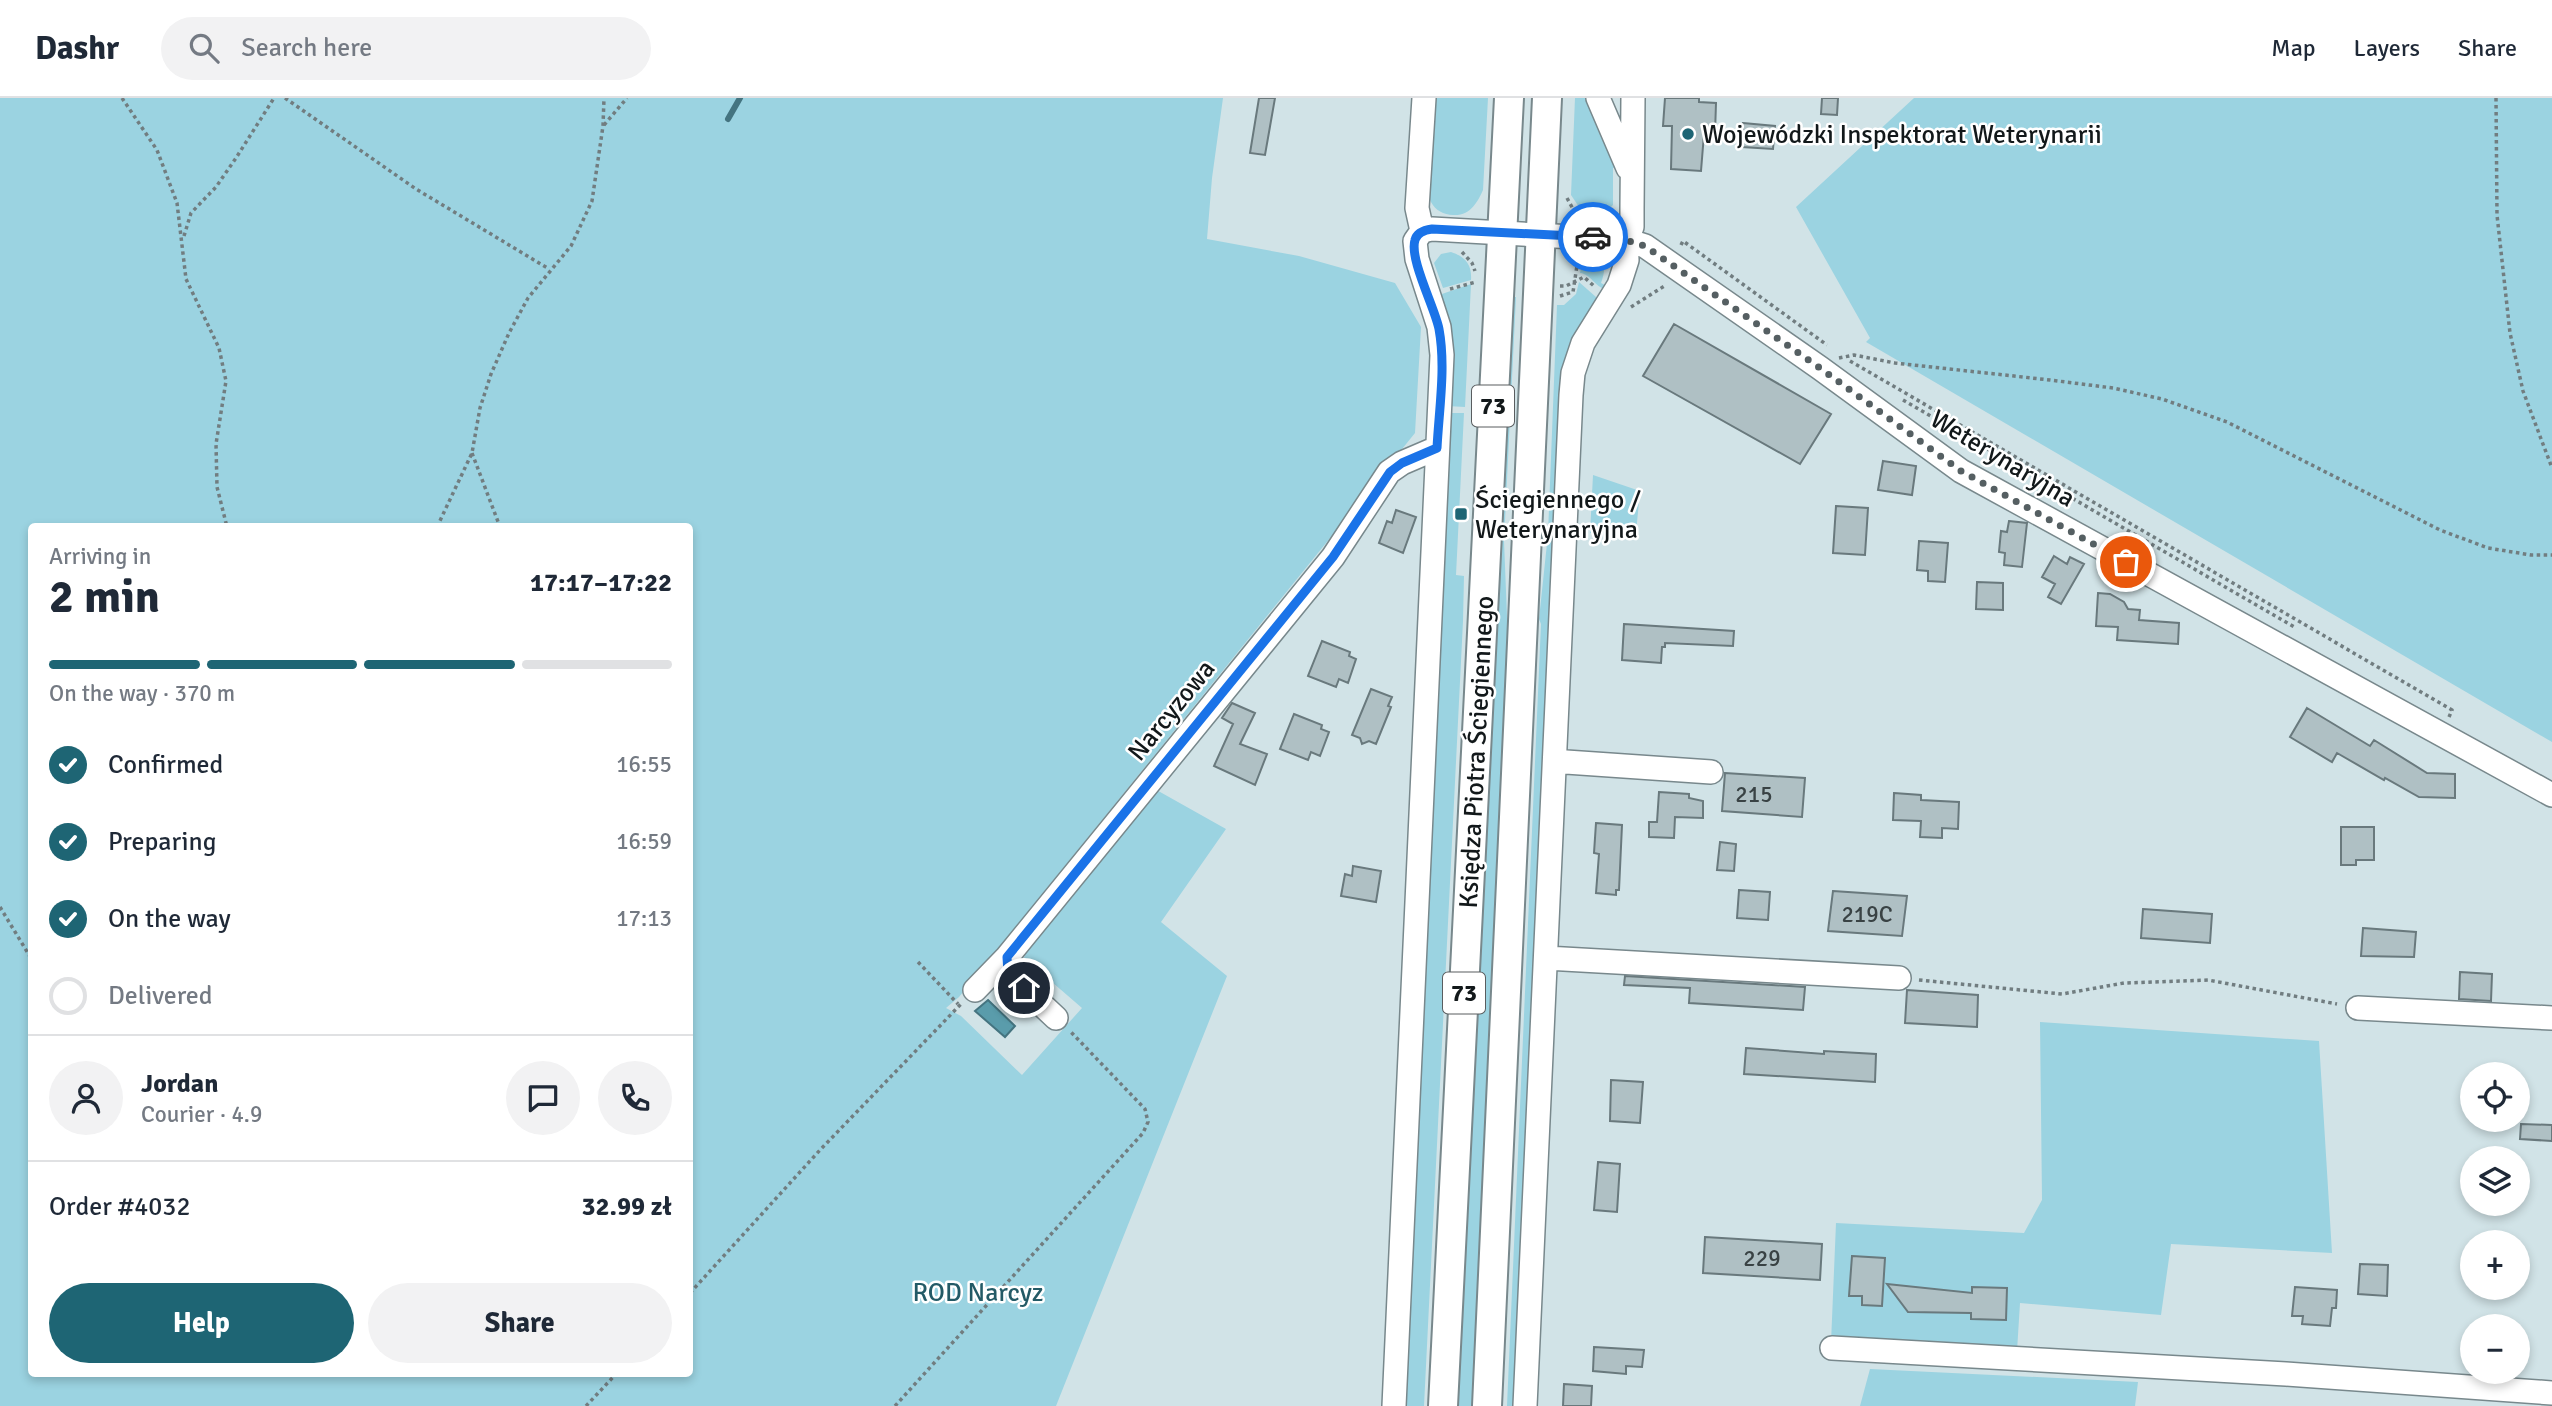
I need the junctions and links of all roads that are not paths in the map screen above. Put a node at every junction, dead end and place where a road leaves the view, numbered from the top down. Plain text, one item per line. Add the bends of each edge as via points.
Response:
1 (1424, 98) edge
2 (1508, 98) edge
3 (1547, 98) edge
4 (1598, 98) edge
5 (1633, 98) edge
6 (1632, 177) junction
7 (1422, 231) junction
8 (1502, 233) junction
9 (1540, 234) junction
10 (1626, 240) junction
11 (1437, 448) junction
12 (1566, 762) dead end
13 (1712, 772) dead end
14 (2552, 795) edge
15 (1007, 957) junction
16 (1546, 958) junction
17 (1899, 978) road end
18 (967, 998) road end
19 (2358, 1008) road end
20 (2552, 1018) edge
21 (1061, 1022) road end
22 (1832, 1348) dead end
23 (2552, 1393) edge
24 (1395, 1406) edge
25 (1443, 1406) edge
26 (1487, 1406) edge
27 (1525, 1406) edge

1 - 7 street via 1417,208
2 - 8 main road, Księdza Piotra Ściegiennego / 73
3 - 9 main road, Księdza Piotra Ściegiennego / 73
4 - 6 street
5 - 6 street
6 - 10 street via 1632,227
7 - 8 street, Weterynaryjna
7 - 11 street via 1415,248 1439,327 1441,355
8 - 9 street, Weterynaryjna
8 - 25 main road, Księdza Piotra Ściegiennego / 73
9 - 10 street, Weterynaryjna
9 - 26 main road, Księdza Piotra Ściegiennego / 73
10 - 14 street, Weterynaryjna via 1672,263 1961,471
10 - 16 street via 1624,275 1583,343 1573,373
11 - 15 street, Narcyzowa via 1390,472 1333,557
11 - 24 street
12 - 13 street
15 - 18 street, Narcyzowa
15 - 21 street via 1008,973
16 - 17 street
16 - 27 street
19 - 20 street
22 - 23 street

